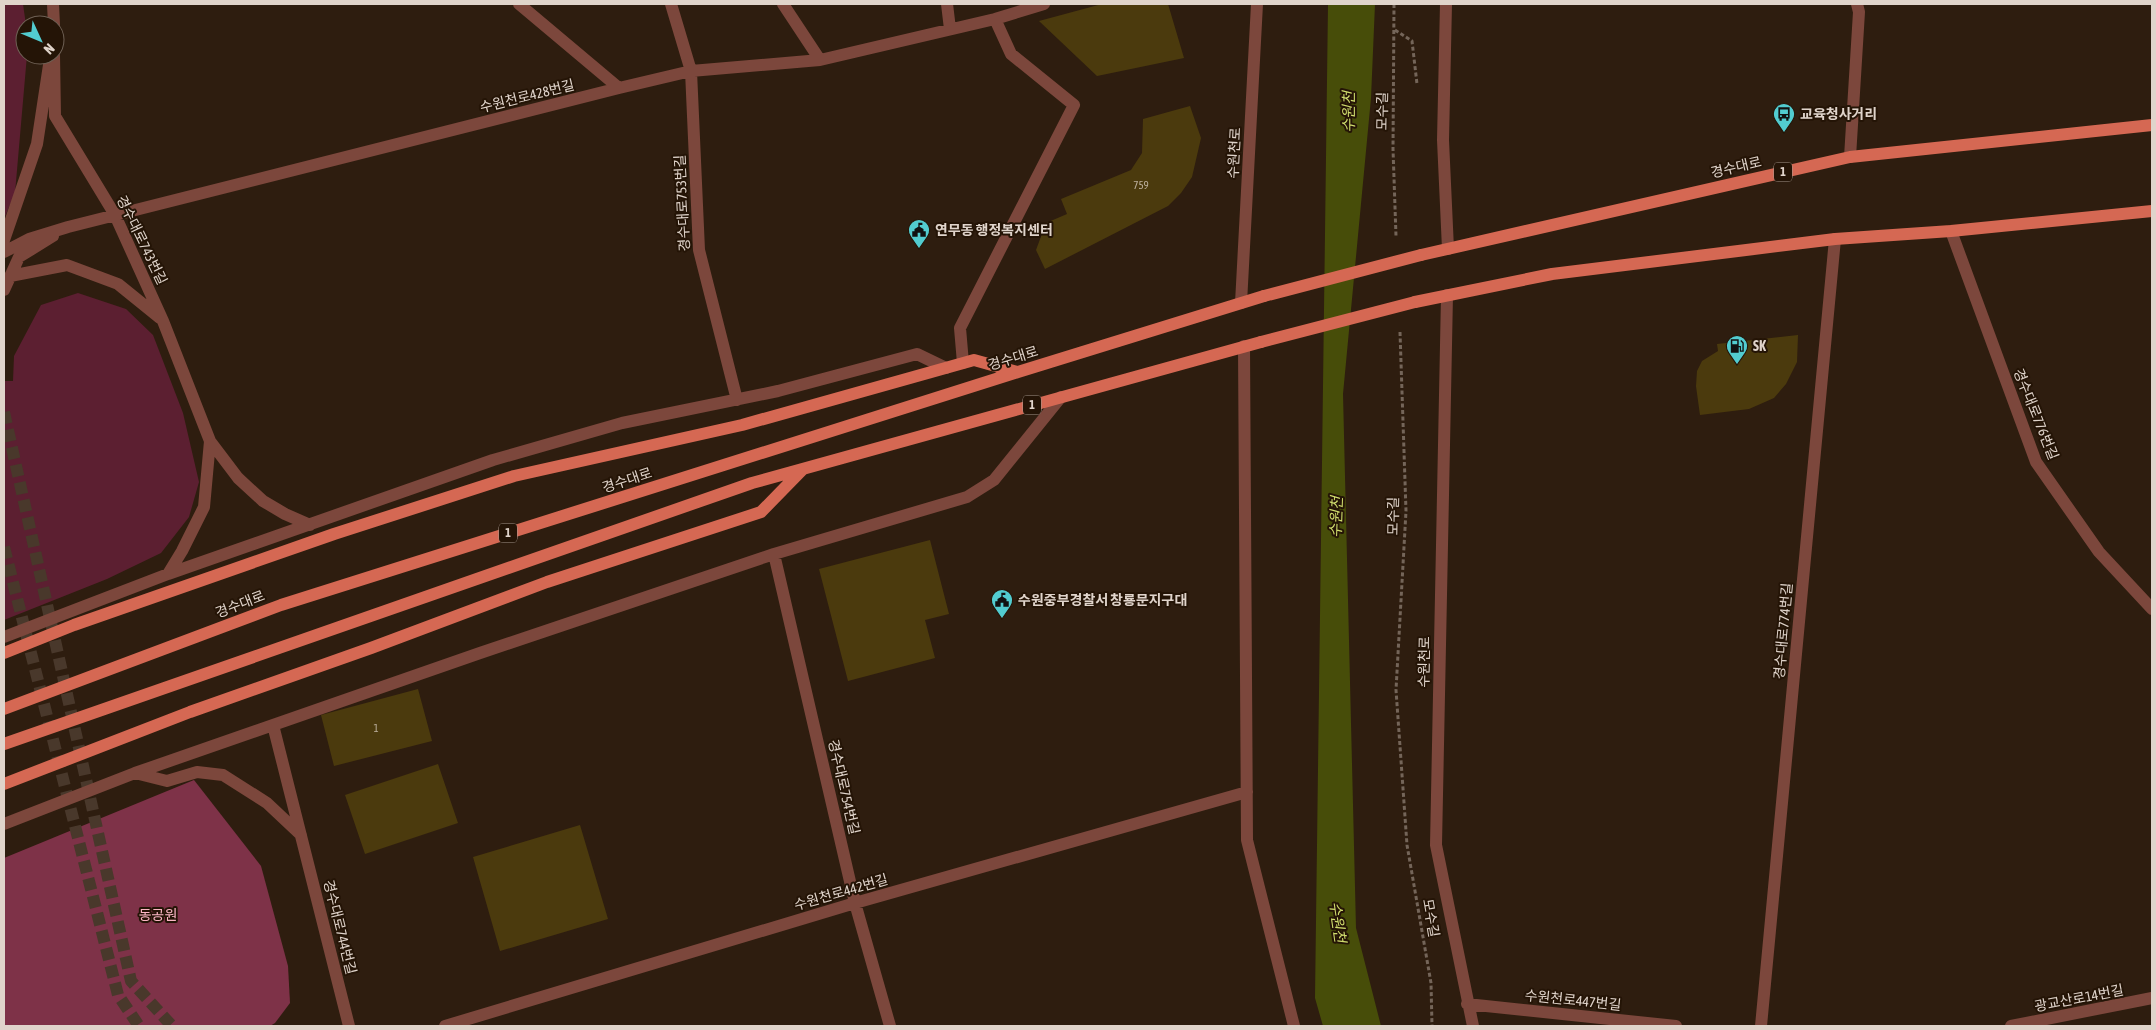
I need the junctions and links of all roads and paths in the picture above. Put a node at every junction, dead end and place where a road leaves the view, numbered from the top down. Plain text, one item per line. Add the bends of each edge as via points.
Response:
1 (519, 4) edge
2 (672, 4) edge
3 (783, 4) edge
4 (946, 4) edge
5 (1044, 4) edge
6 (1257, 4) edge
7 (1394, 4) edge
8 (1446, 4) edge
9 (1857, 4) edge
10 (995, 19) junction
11 (950, 29) junction
12 (820, 60) junction
13 (49, 65) edge
14 (54, 65) edge
15 (691, 71) junction
16 (619, 88) junction
17 (2152, 125) edge
18 (1850, 157) junction
19 (2152, 211) edge
20 (115, 215) junction
21 (68, 227) junction
22 (1951, 231) junction
23 (1396, 237) dead end
24 (1835, 239) junction
25 (4, 240) edge
26 (1448, 249) junction
27 (4, 252) edge
28 (10, 276) junction
29 (4, 290) edge
30 (1447, 295) junction
31 (1241, 303) junction
32 (163, 321) junction
33 (1400, 324) dead end
34 (1244, 346) junction
35 (963, 364) junction
36 (946, 368) junction
37 (1018, 372) junction
38 (1061, 397) junction
39 (737, 400) junction
40 (210, 441) junction
41 (803, 468) junction
42 (310, 525) junction
43 (774, 554) junction
44 (168, 574) junction
45 (2152, 610) edge
46 (4, 637) edge
47 (4, 654) edge
48 (4, 709) edge
49 (272, 725) junction
50 (4, 744) edge
51 (136, 773) junction
52 (4, 784) edge
53 (1247, 792) junction
54 (4, 824) edge
55 (301, 835) junction
56 (856, 903) junction
57 (2152, 998) edge
58 (1467, 1004) junction
59 (2056, 1022) edge
60 (1657, 1025) edge
61 (349, 1026) edge
62 (444, 1026) edge
63 (890, 1026) edge
64 (1294, 1026) edge
65 (1432, 1026) edge
66 (1473, 1026) edge
67 (1676, 1026) edge
68 (1761, 1026) edge
69 (2011, 1026) edge

1 - 16 street
2 - 15 street, 경수대로753번길
3 - 12 street
4 - 11 street
5 - 10 street, 수원천로428번길
6 - 31 street, 수원천로
7 - 23 path, 모수길
8 - 26 street via 1443,140
9 - 18 street
10 - 11 street, 수원천로428번길
10 - 35 street via 1010,54 1074,106 960,328
11 - 12 street, 수원천로428번길
12 - 15 street, 수원천로428번길
13 - 25 street via 37,144
14 - 20 street, 경수대로743번길 via 55,116
15 - 16 street, 수원천로428번길
15 - 39 street, 경수대로753번길 via 698,250
16 - 20 street, 수원천로428번길
17 - 18 main road, 경수대로 / 1
18 - 26 main road, 경수대로 / 1
19 - 22 main road, 1
20 - 21 street, 수원천로428번길
20 - 32 street, 경수대로743번길
21 - 27 street, 수원천로428번길 via 29,238
21 - 28 street via 19,257
22 - 24 main road, 1
22 - 45 street, 경수대로776번길 via 2036,462 2099,552
24 - 30 main road, 1 via 1552,274
24 - 68 street, 경수대로774번길
26 - 31 main road, 경수대로 / 1, bridge
28 - 29 street
28 - 32 street via 67,265 118,284
30 - 34 main road, 1, bridge
30 - 58 street, 수원천로 via 1436,845
31 - 37 main road, 경수대로 / 1
32 - 40 street, 경수대로743번길
33 - 65 path, 모수길 via 1406,511 1396,690 1407,846 1431,983
34 - 38 main road, 1
34 - 53 street
35 - 36 main road
35 - 37 main road via 974,360
36 - 39 street via 917,354
36 - 47 main road via 742,425 514,476 74,624
37 - 48 main road, 경수대로 / 1 via 281,605
38 - 41 main road, 1
38 - 43 street via 994,480 967,497
39 - 42 street via 622,423 493,460
40 - 42 street, 경수대로743번길 via 238,478 263,501
40 - 44 street, 경수대로743번길 via 204,507
41 - 50 main road, 1 via 714,496
41 - 52 main road via 761,512 548,582 190,712
42 - 44 street
43 - 49 street
43 - 56 street, 경수대로754번길
44 - 46 street
49 - 51 street
49 - 55 street, 경수대로744번길
51 - 54 street
51 - 55 street via 167,781 197,772 222,775 267,803
53 - 56 street, 수원천로442번길
53 - 64 street via 1247,840
55 - 61 street, 경수대로744번길
56 - 62 street, 수원천로442번길
56 - 63 street, 경수대로754번길
57 - 59 street, 광교산로14번길
58 - 60 street, 수원천로447번길
58 - 66 street, 수원천로
59 - 69 street, 광교산로14번길
60 - 67 street, 수원천로447번길

